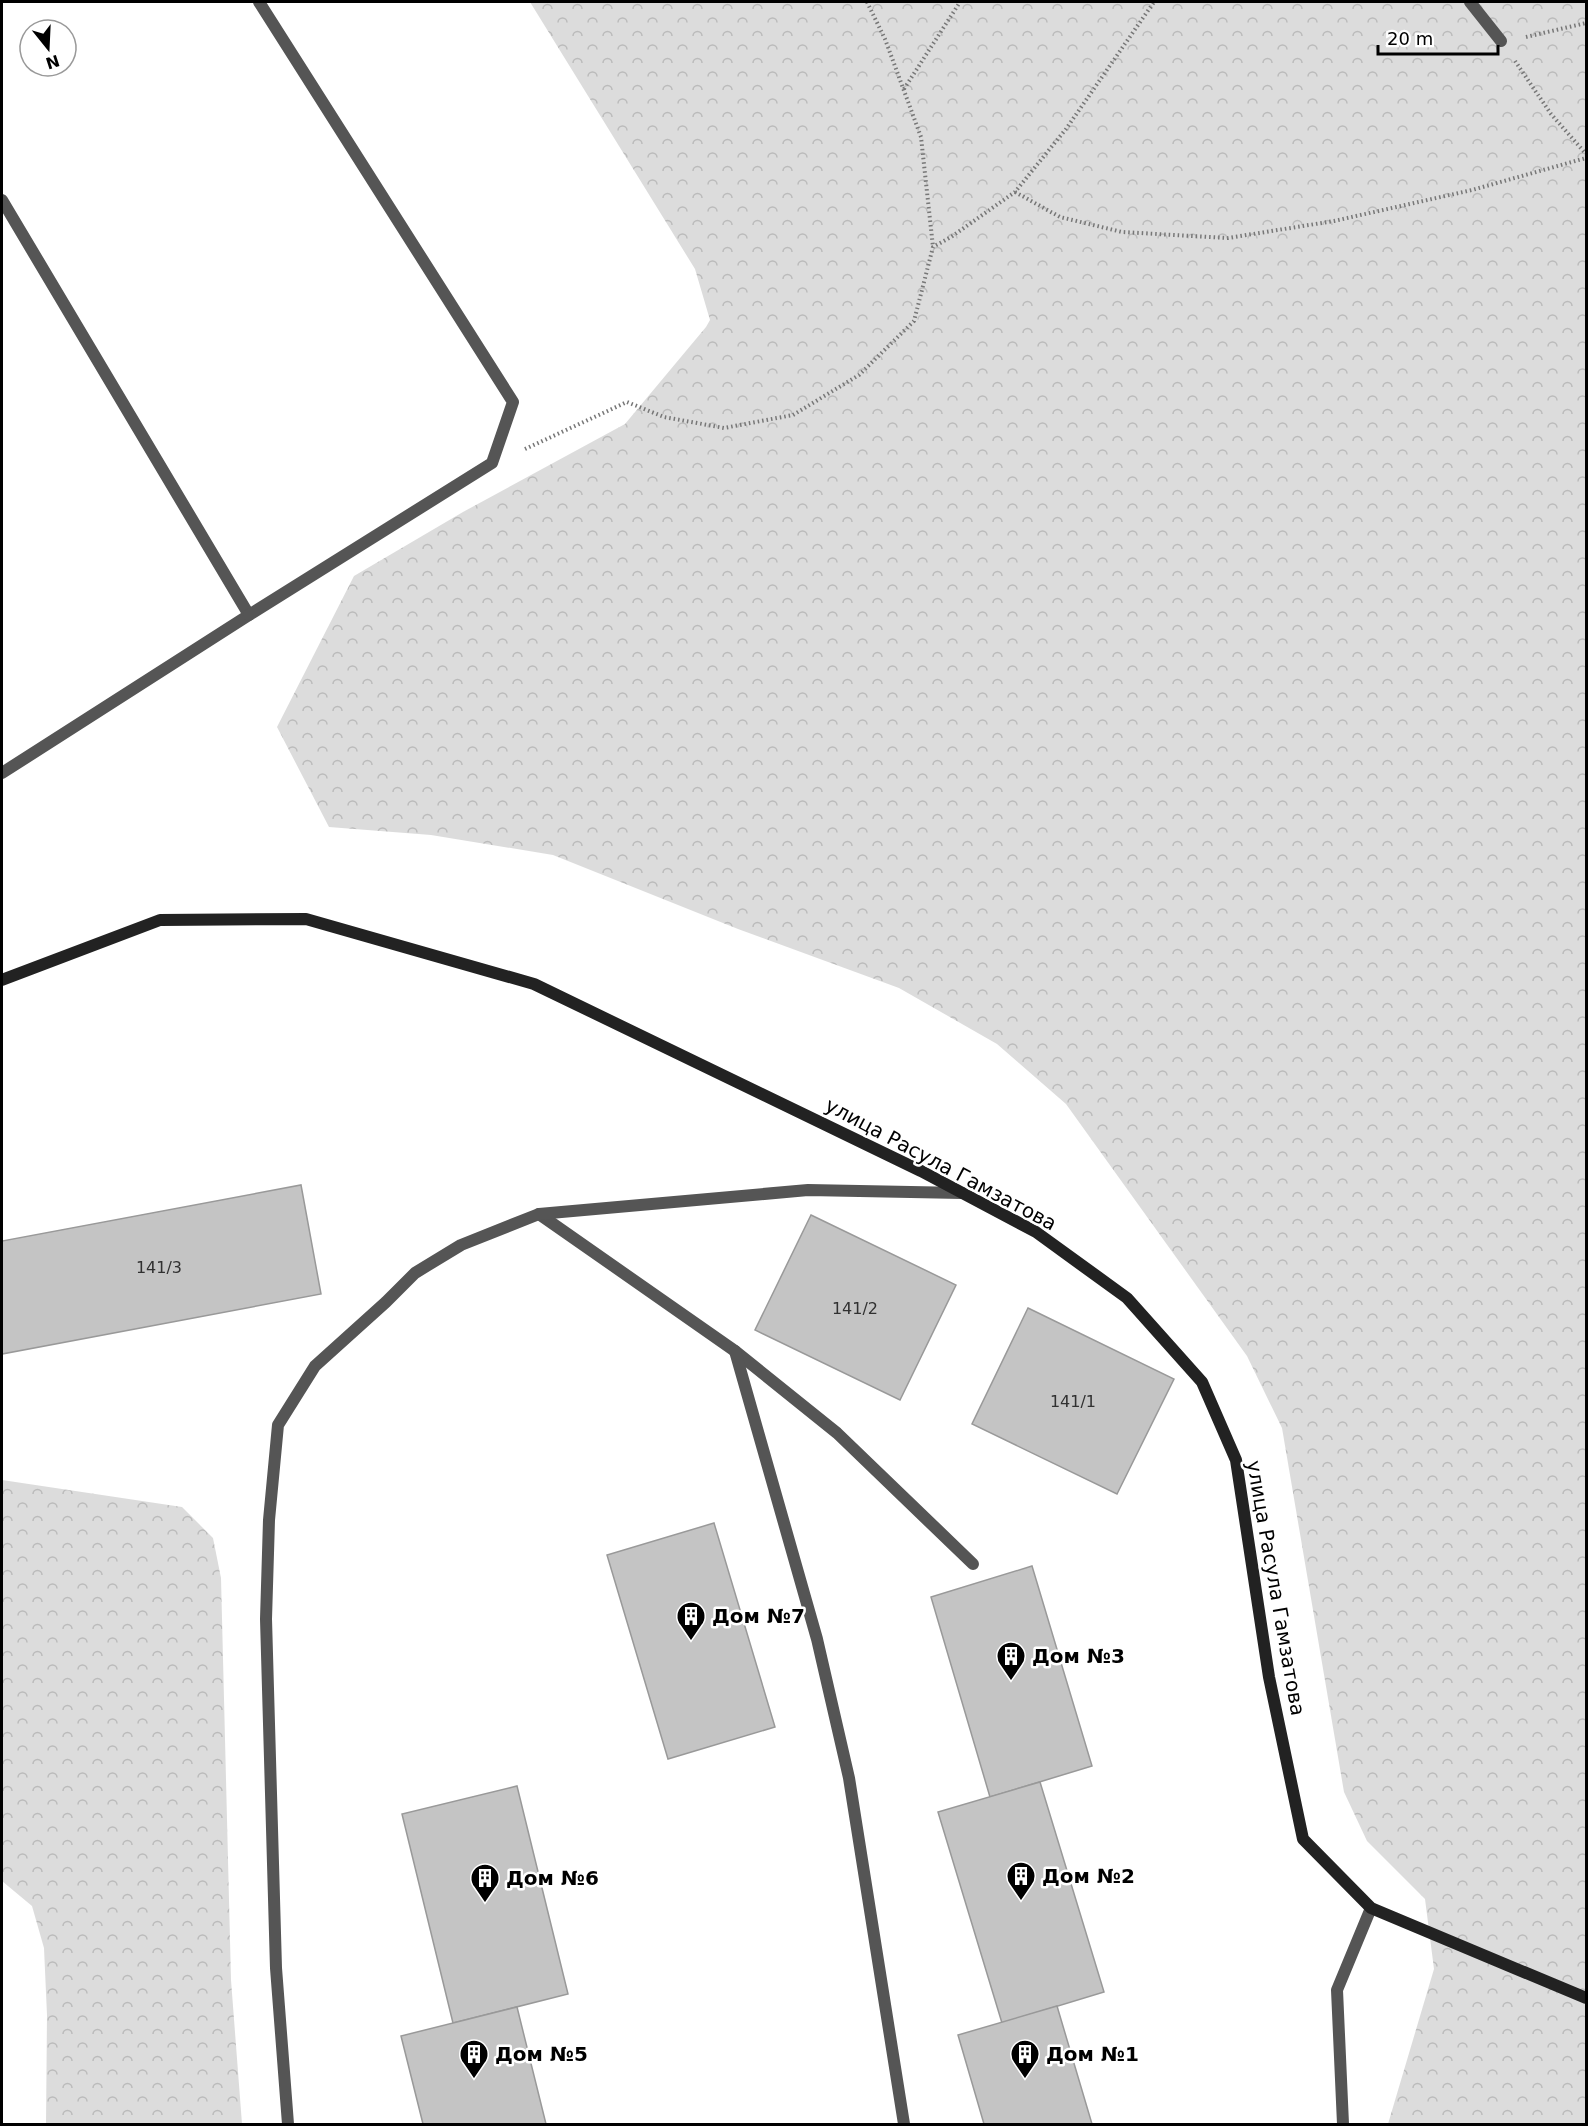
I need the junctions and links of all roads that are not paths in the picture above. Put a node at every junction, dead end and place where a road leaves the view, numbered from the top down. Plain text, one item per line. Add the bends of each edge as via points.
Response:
1 (259, 2) edge
2 (1470, 2) edge
3 (1501, 41) road end
4 (2, 200) edge
5 (249, 615) junction
6 (2, 773) edge
7 (2, 980) edge
8 (962, 1193) junction
9 (539, 1214) junction
10 (735, 1352) junction
11 (973, 1564) dead end
12 (1371, 1908) junction
13 (1587, 1998) edge
14 (288, 2124) edge
15 (904, 2124) edge
16 (1343, 2124) edge

1 - 5 street via 513,402 492,463
2 - 3 street
4 - 5 street
5 - 6 street
7 - 8 main road, улица Расула Гамзатова via 159,920 306,919 534,984
8 - 9 street via 808,1190
8 - 12 main road, улица Расула Гамзатова via 1036,1232 1127,1298 1202,1382 1236,1460 1269,1677 1303,1839
9 - 10 street
9 - 14 street via 461,1245 415,1273 315,1366 278,1425 269,1520 266,1619 276,1968
10 - 11 street via 837,1433
10 - 15 street via 817,1639 849,1779
12 - 13 main road, улица Расула Гамзатова
12 - 16 street via 1337,1990

